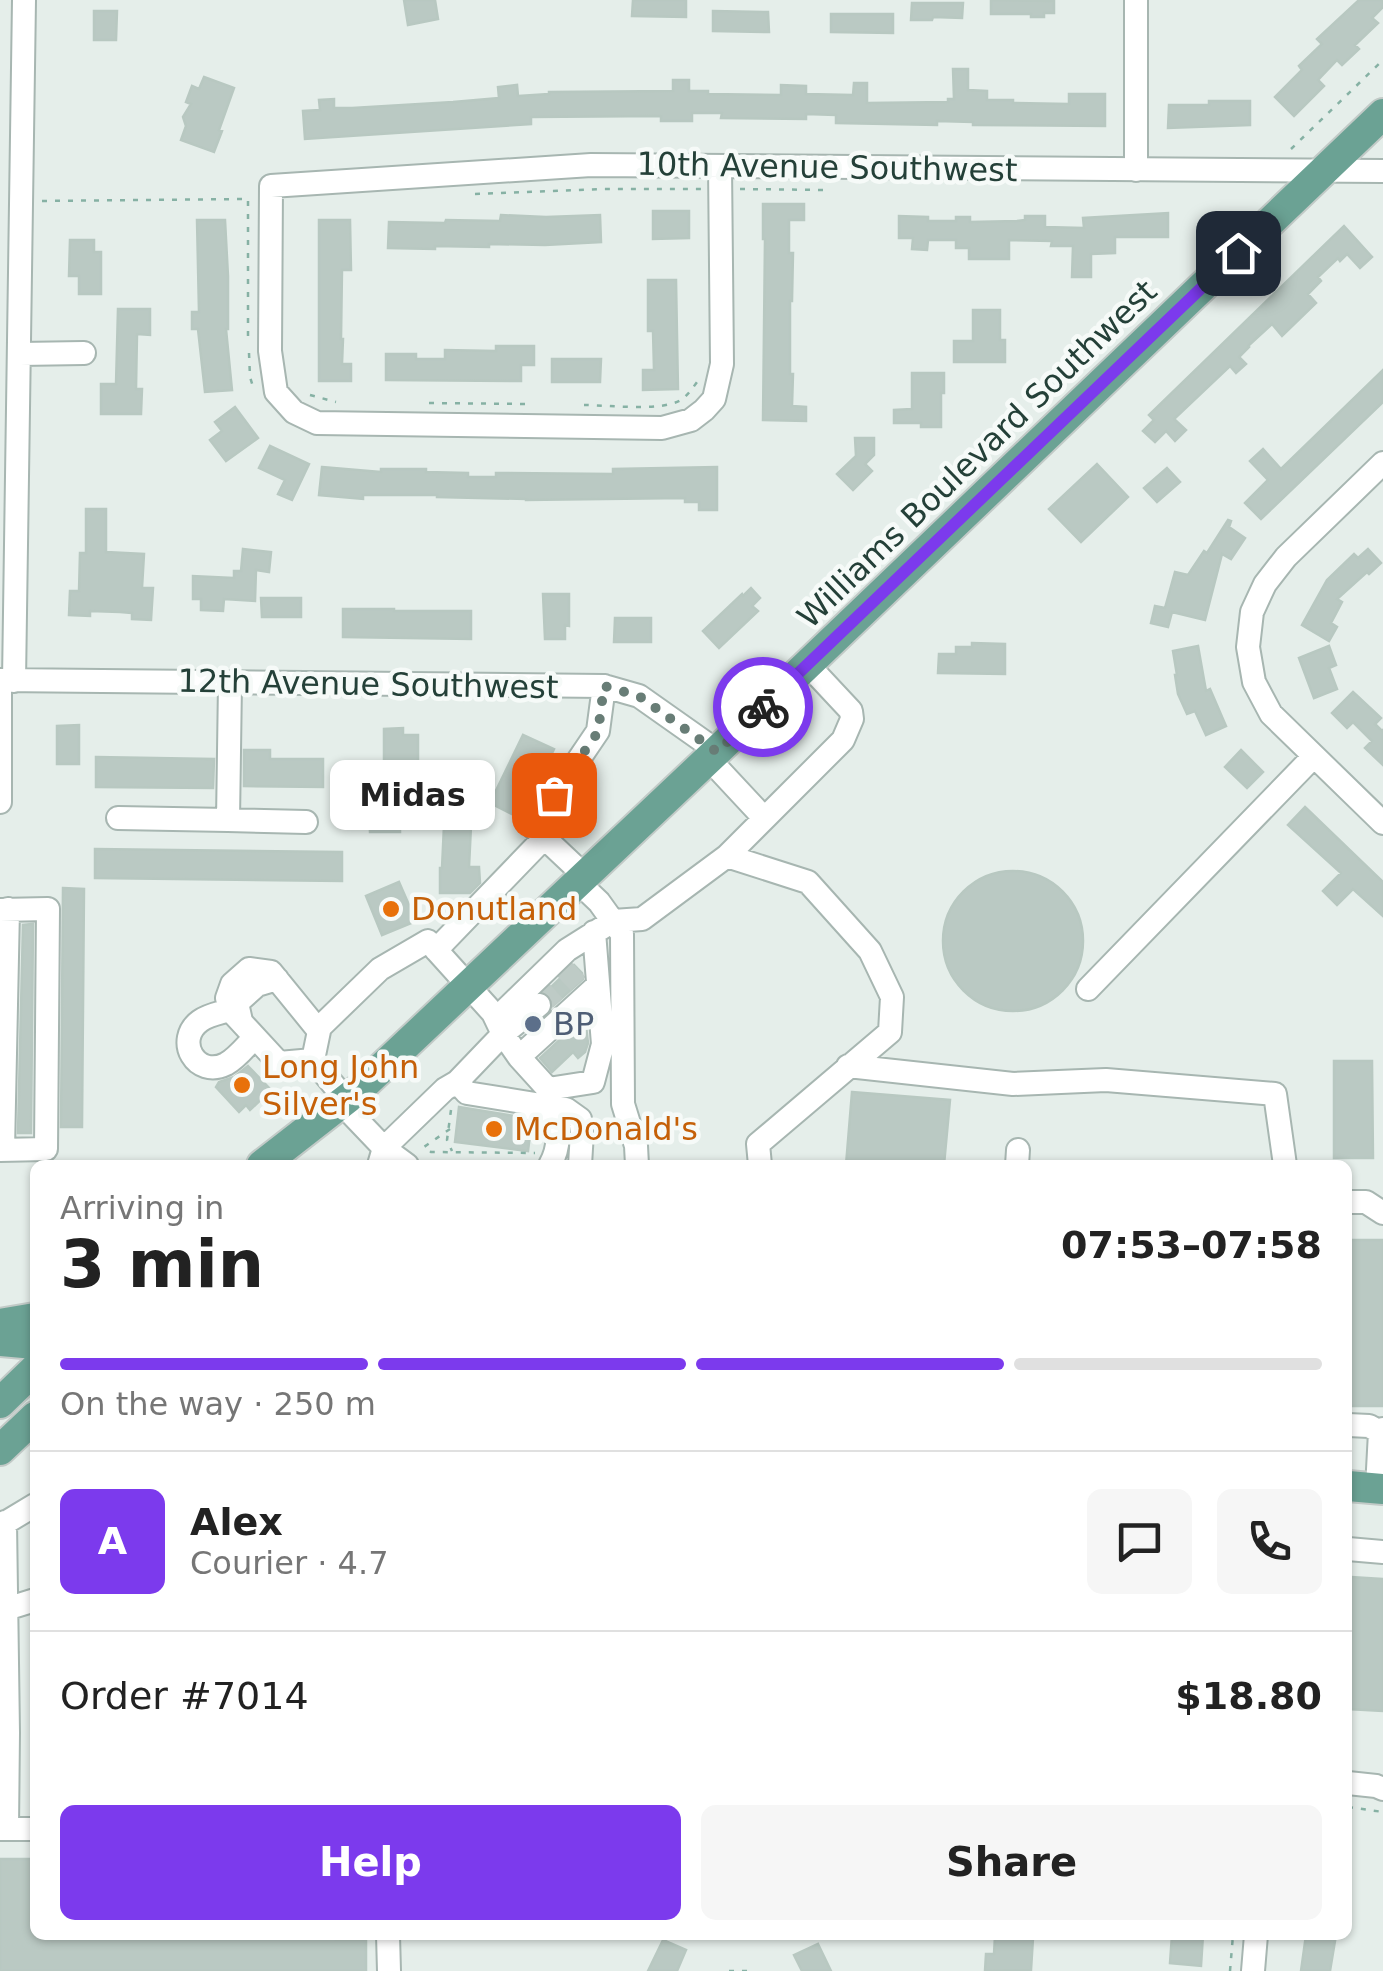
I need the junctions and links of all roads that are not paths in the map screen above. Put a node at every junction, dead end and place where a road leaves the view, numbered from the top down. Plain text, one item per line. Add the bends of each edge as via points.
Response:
1 (24, 0) edge
2 (1136, 0) edge
3 (1383, 114) edge
4 (1136, 170) junction
5 (1324, 171) junction
6 (1383, 171) edge
7 (720, 178) junction
8 (14, 208) edge
9 (20, 354) junction
10 (84, 354) dead end
11 (1383, 463) edge
12 (808, 665) junction
13 (5, 680) edge
14 (230, 682) junction
15 (604, 686) junction
16 (713, 755) junction
17 (1314, 756) junction
18 (0, 802) edge
19 (118, 818) dead end
20 (764, 818) junction
21 (228, 820) junction
22 (306, 822) dead end
23 (1383, 823) edge
24 (544, 838) junction
25 (727, 856) junction
26 (582, 879) junction
27 (4, 909) edge
28 (595, 944) junction
29 (436, 950) junction
30 (470, 985) junction
31 (598, 986) junction
32 (1088, 989) dead end
33 (538, 1005) tunnel mouth
34 (500, 1026) junction
35 (318, 1029) junction
36 (519, 1058) junction
37 (312, 1060) junction
38 (848, 1066) junction
39 (462, 1088) junction
40 (347, 1100) junction
41 (2, 1150) edge
42 (381, 1156) edge
43 (269, 1160) edge
44 (293, 1160) edge
45 (556, 1160) edge
46 (580, 1160) edge
47 (637, 1160) edge
48 (760, 1160) edge
49 (1284, 1160) edge
50 (1352, 1202) edge
51 (1383, 1213) edge
52 (30, 1319) edge
53 (0, 1324) edge
54 (0, 1341) edge
55 (30, 1344) edge
56 (24, 1376) edge
57 (0, 1403) edge
58 (30, 1422) edge
59 (1352, 1425) edge
60 (1381, 1430) edge
61 (30, 1439) edge
62 (0, 1450) edge
63 (0, 1460) edge
64 (1369, 1488) edge
65 (30, 1508) edge
66 (3, 1524) edge
67 (1352, 1550) edge
68 (1383, 1552) edge
69 (30, 1602) edge
70 (6, 1609) junction
71 (4, 1733) edge
72 (1352, 1783) edge
73 (1383, 1789) edge
74 (4, 1829) edge
75 (30, 1829) edge
76 (388, 1940) edge
77 (1256, 1940) edge
78 (389, 1971) edge
79 (1253, 1971) edge

1 - 8 street
2 - 4 street
3 - 5 main road, Williams Boulevard Southwest
4 - 5 street, 10th Avenue Southwest
4 - 7 street, 10th Avenue Southwest
5 - 6 street, 10th Avenue Southwest
5 - 12 main road, Williams Boulevard Southwest
7 - 7 street, 10th Avenue Southwest via 591,165 271,186 270,351 276,392 294,412 317,422 662,428 691,420 714,398 722,364
8 - 9 street
9 - 10 street
9 - 13 street
11 - 17 street via 1286,557 1252,612 1254,682 1271,714
12 - 16 main road, Williams Boulevard Southwest
12 - 20 street via 852,719 843,740
13 - 14 street, 12th Avenue Southwest
13 - 18 street
14 - 15 street, 12th Avenue Southwest
14 - 21 street
15 - 16 street, 12th Avenue Southwest via 639,696
15 - 24 street via 598,732 532,827
16 - 20 street, 12th Avenue Southwest
16 - 26 main road, Williams Boulevard Southwest
17 - 23 street
17 - 32 street
19 - 21 street
20 - 25 street
21 - 22 street
24 - 26 street
24 - 29 street
25 - 28 street
25 - 38 street via 808,882 870,951 892,997 890,1032
26 - 28 street via 599,902
26 - 30 main road, Williams Boulevard Southwest
27 - 41 street
27 - 41 street via 48,909 46,1149
28 - 31 street
28 - 34 street via 568,950
28 - 47 street via 622,934 623,1104
29 - 30 street
29 - 35 street via 428,941 380,969
30 - 34 street
30 - 40 main road, Williams Boulevard Southwest
31 - 36 street
31 - 36 street via 603,1044 594,1082 548,1089
33 - 34 street
34 - 36 street
34 - 39 street
35 - 37 street
35 - 37 street via 271,972 249,968 232,984 227,998 242,1023 279,1062
37 - 40 street
38 - 48 street via 758,1144
38 - 49 street via 1013,1084 1106,1080 1275,1094
39 - 42 street via 445,1089
39 - 45 street via 472,1104 550,1113 557,1126
39 - 46 street via 566,1109 580,1119
40 - 42 street
40 - 43 main road, Williams Boulevard Southwest
40 - 44 main road, Williams Boulevard Southwest
50 - 51 street
52 - 53 main road
54 - 55 main road
56 - 57 main road
58 - 62 main road
59 - 60 street
60 - 64 street
61 - 63 main road
65 - 66 street
66 - 70 street
67 - 68 street
69 - 70 street
70 - 71 street
71 - 74 street
72 - 73 street
74 - 75 street
76 - 78 street
77 - 79 street

